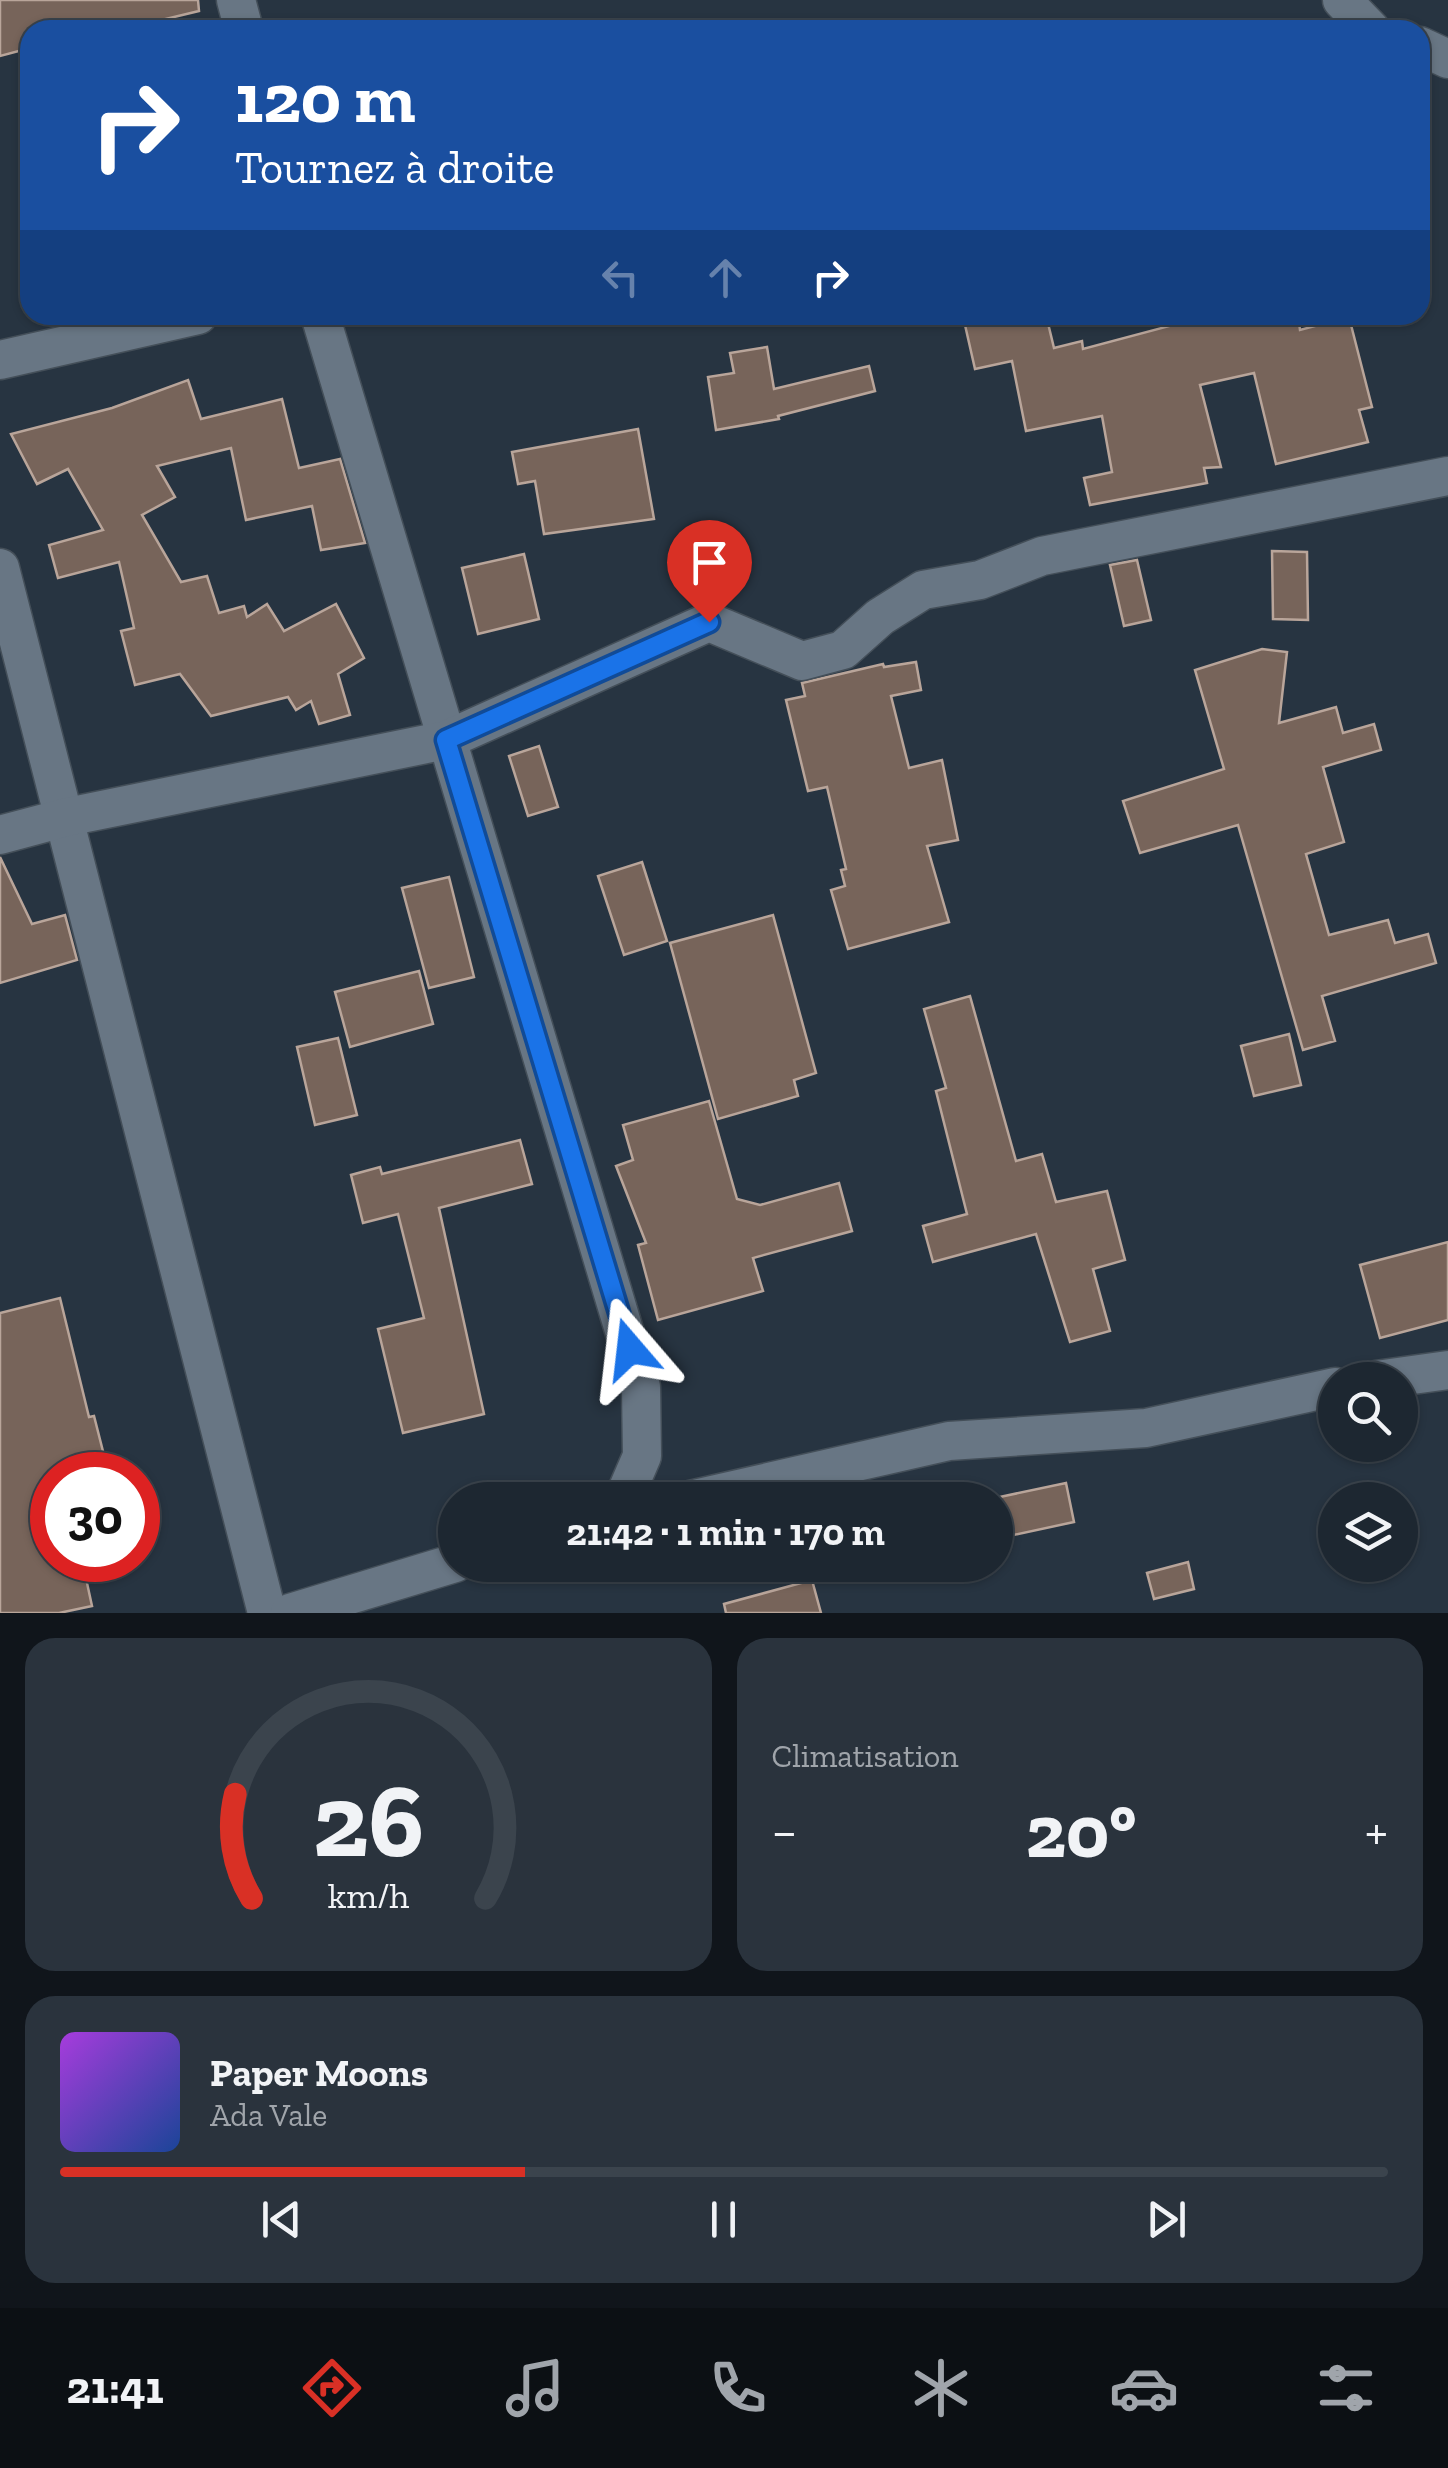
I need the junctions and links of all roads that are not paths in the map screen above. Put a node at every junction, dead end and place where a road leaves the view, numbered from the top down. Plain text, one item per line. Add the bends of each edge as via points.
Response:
1 (1342, 0) edge
2 (1361, 20) edge
3 (154, 325) edge
4 (323, 325) edge
5 (0, 360) edge
6 (1448, 476) edge
7 (0, 568) edge
8 (446, 740) junction
9 (67, 817) junction
10 (0, 835) edge
11 (1448, 1370) edge
12 (1418, 1374) edge
13 (1318, 1391) edge
14 (630, 1482) edge
15 (769, 1482) edge
16 (438, 1568) edge
17 (267, 1613) edge
18 (290, 1613) edge

1 - 2 street
3 - 5 street
4 - 8 street
6 - 8 street via 1042,556 980,580 922,590 843,650 802,661 709,622
7 - 9 street
8 - 9 street
8 - 14 street via 641,1387 642,1456
9 - 10 street
9 - 17 street
11 - 12 street
13 - 15 street via 1146,1428 949,1441
16 - 18 street

